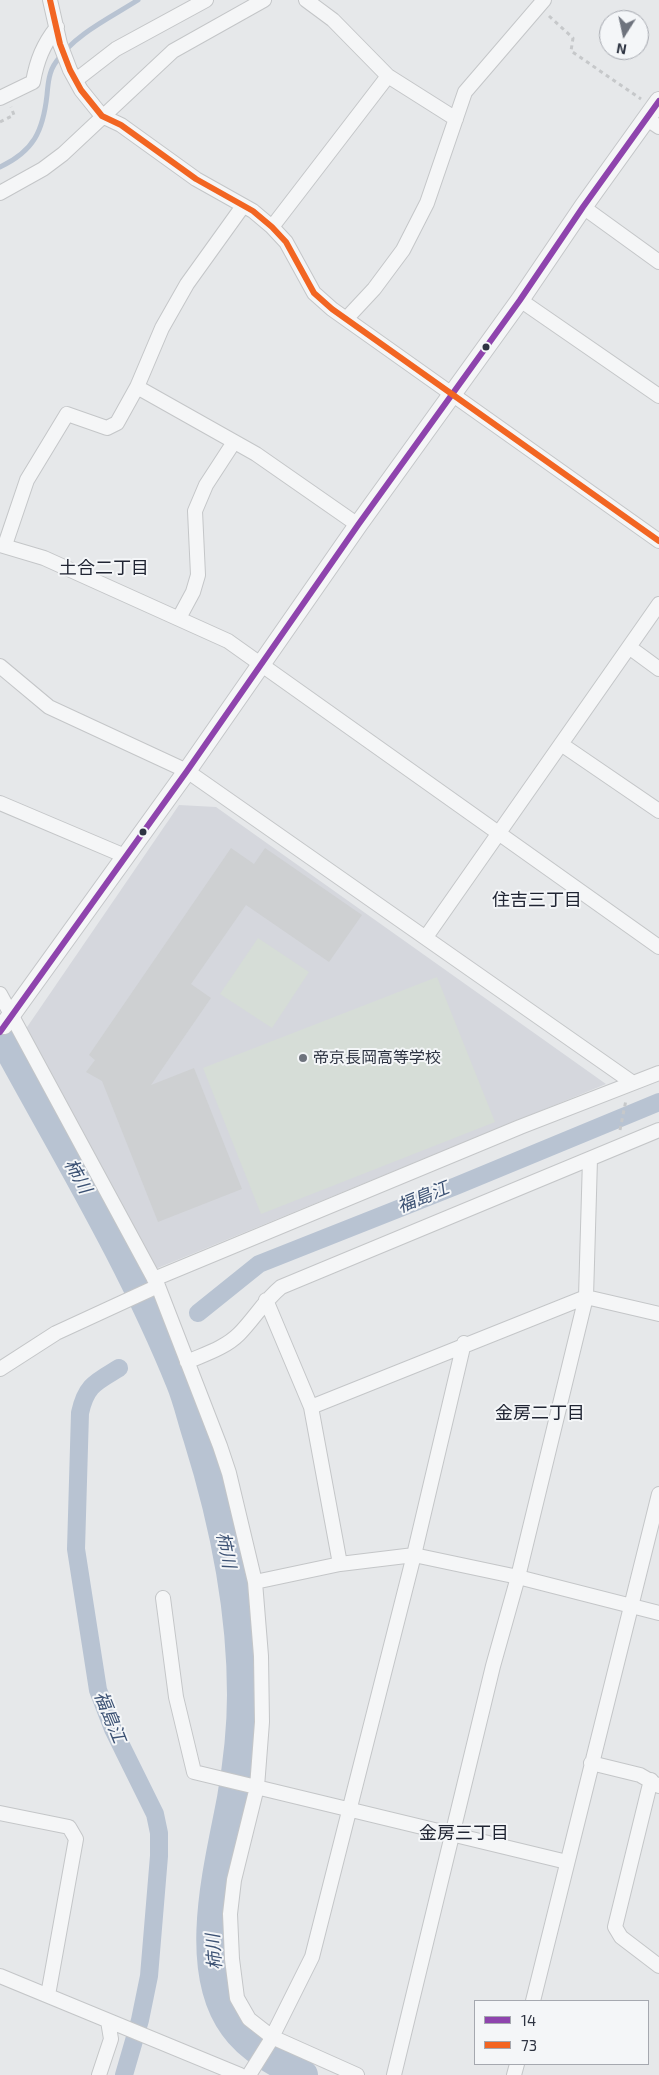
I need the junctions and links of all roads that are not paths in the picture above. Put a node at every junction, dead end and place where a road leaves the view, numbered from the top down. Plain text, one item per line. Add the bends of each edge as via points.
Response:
1 (50, 0) edge
2 (206, 0) edge
3 (264, 0) edge
4 (306, 0) edge
5 (541, 4) edge
6 (57, 27) junction
7 (73, 75) junction
8 (388, 76) junction
9 (0, 98) edge
10 (655, 114) edge
11 (102, 116) junction
12 (456, 119) junction
13 (0, 193) edge
14 (243, 206) junction
15 (583, 207) junction
16 (272, 226) junction
17 (659, 262) edge
18 (520, 300) junction
19 (346, 319) junction
20 (138, 387) junction
21 (452, 395) junction
22 (659, 396) edge
23 (234, 442) junction
24 (358, 525) junction
25 (659, 541) edge
26 (2, 545) edge
27 (659, 604) edge
28 (179, 618) junction
29 (629, 647) junction
30 (260, 664) junction
31 (0, 666) edge
32 (659, 670) edge
33 (561, 744) junction
34 (187, 771) junction
35 (0, 803) edge
36 (659, 811) edge
37 (499, 832) junction
38 (125, 856) junction
39 (426, 937) junction
40 (659, 947) edge
41 (0, 994) edge
42 (6, 1024) edge
43 (659, 1073) edge
44 (633, 1083) junction
45 (659, 1130) edge
46 (590, 1159) junction
47 (155, 1285) junction
48 (586, 1296) junction
49 (266, 1300) junction
50 (659, 1314) edge
51 (464, 1343) junction
52 (187, 1362) junction
53 (0, 1369) edge
54 (311, 1407) junction
55 (659, 1494) edge
56 (414, 1555) junction
57 (340, 1564) junction
58 (518, 1577) junction
59 (255, 1582) junction
60 (163, 1598) dead end
61 (631, 1605) junction
62 (659, 1613) edge
63 (591, 1764) junction
64 (655, 1783) edge
65 (254, 1786) junction
66 (349, 1810) junction
67 (0, 1813) edge
68 (452, 1835) junction
69 (567, 1862) junction
70 (659, 1966) edge
71 (0, 1976) edge
72 (48, 1995) junction
73 (533, 2000) edge
74 (114, 2024) junction
75 (271, 2040) junction
76 (252, 2071) edge
77 (99, 2075) edge
78 (240, 2075) edge
79 (357, 2075) edge
80 (394, 2075) edge

1 - 6 street
2 - 7 street
3 - 11 street via 173,51
4 - 8 street via 333,20
5 - 12 street via 465,92
6 - 7 street via 60,44
6 - 9 street via 37,60 33,82
7 - 11 street
8 - 12 street
8 - 16 street
10 - 15 street
11 - 13 street via 56,159
11 - 14 street
12 - 19 street via 427,203 403,250
14 - 16 street
14 - 20 street via 187,284 162,328
15 - 17 street
15 - 18 street
16 - 19 street via 286,242 314,293
18 - 21 street
18 - 22 street
19 - 21 street
20 - 23 street
20 - 26 street via 117,422 107,428 67,414 28,480
21 - 24 street
21 - 25 street
23 - 24 street
23 - 28 street via 206,486 196,511 198,574 191,598
24 - 30 street
26 - 28 street via 44,558
27 - 29 street
28 - 30 street via 228,641
29 - 32 street
29 - 33 street
30 - 34 street
30 - 37 street
31 - 34 street via 49,706
33 - 36 street
33 - 37 street
34 - 38 street
34 - 39 street
35 - 38 street
37 - 39 street
37 - 40 street
38 - 42 street
39 - 44 street
41 - 42 street
42 - 47 street
43 - 44 street
44 - 47 street via 520,1127
45 - 46 street
46 - 48 street
46 - 49 street via 281,1287
47 - 52 street
47 - 53 street via 56,1332
48 - 50 street
48 - 51 street
48 - 58 street
49 - 52 street via 229,1343
49 - 54 street
51 - 54 street
51 - 56 street
52 - 59 street via 229,1473
54 - 57 street
55 - 61 street
56 - 57 street
56 - 58 street
56 - 66 street
57 - 59 street
58 - 61 street
58 - 68 street
59 - 65 street via 262,1691
60 - 65 street via 176,1697 194,1772
61 - 62 street
61 - 63 street
63 - 64 street
63 - 69 street
64 - 70 street via 615,1927 621,1937
65 - 66 street
65 - 75 street via 234,1880 230,1941 240,2004 249,2019
66 - 68 street
66 - 75 street via 312,1956
67 - 72 street via 69,1828 76,1839
68 - 69 street
68 - 80 street
69 - 73 street
71 - 72 street
72 - 74 street
74 - 77 street
74 - 78 street
75 - 76 street
75 - 79 street

